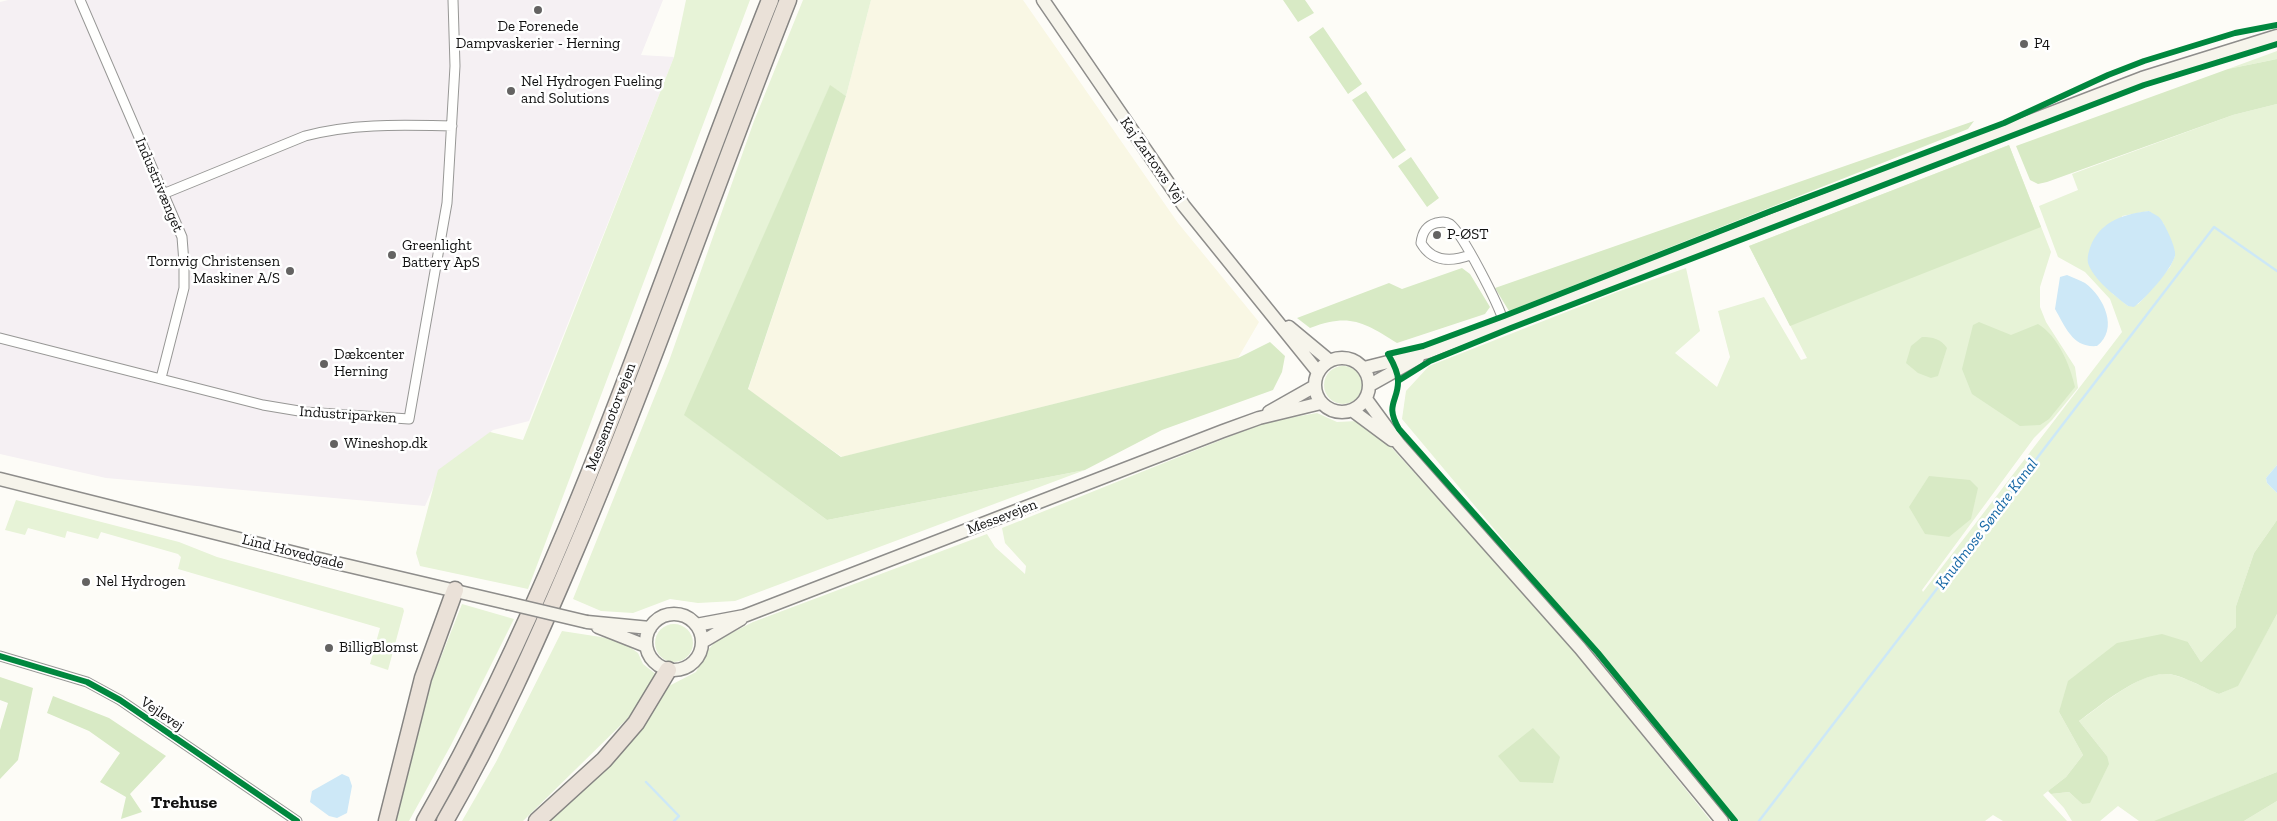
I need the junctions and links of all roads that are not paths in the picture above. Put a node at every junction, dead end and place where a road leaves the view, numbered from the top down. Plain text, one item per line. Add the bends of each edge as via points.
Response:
1 (80, 0) edge
2 (453, 0) edge
3 (770, 0) edge
4 (788, 0) edge
5 (1043, 0) edge
6 (2277, 36) edge
7 (452, 126) junction
8 (163, 194) junction
9 (1470, 255) junction
10 (1272, 312) junction
11 (1504, 323) junction
12 (0, 338) edge
13 (1428, 352) junction
14 (1330, 361) junction
15 (1364, 368) junction
16 (1318, 372) junction
17 (161, 378) junction
18 (1370, 385) junction
19 (1315, 386) junction
20 (1366, 399) junction
21 (1321, 403) junction
22 (1353, 410) junction
23 (1259, 418) junction
24 (1399, 444) junction
25 (0, 478) edge
26 (455, 590) junction
27 (744, 616) junction
28 (587, 622) junction
29 (696, 625) junction
30 (650, 628) junction
31 (702, 642) junction
32 (646, 646) junction
33 (0, 656) edge
34 (668, 670) junction
35 (297, 821) edge
36 (387, 821) edge
37 (425, 821) edge
38 (445, 821) edge
39 (536, 821) edge
40 (1722, 821) edge

1 - 8 street, Industrivænget
2 - 7 street, Industriparken via 455,66
3 - 37 highway, Messemotorvejen via 601,445 530,616
4 - 38 highway, Messemotorvejen via 617,450 538,637
5 - 10 main road, Kaj Zartows Vej via 1099,72 1184,206 1229,265
6 - 11 main road via 2142,78
7 - 8 street via 362,125 329,129
7 - 17 street, Industriparken via 446,203 409,419 284,409
8 - 17 street, Industrivænget via 182,237 184,288
9 - 9 street via 1449,223 1432,224 1423,232 1421,243 1427,253 1453,260
9 - 11 street
10 - 14 main road, Kaj Zartows Vej
10 - 16 main road, Kaj Zartows Vej
11 - 13 main road
12 - 17 street, Industriparken
13 - 15 main road
13 - 18 main road
14 - 15 main road via 1350,359
14 - 16 main road
15 - 18 main road
16 - 19 main road
18 - 20 main road
19 - 21 main road
19 - 23 main road, Messevejen
20 - 22 main road
20 - 24 main road
21 - 22 main road via 1337,412
21 - 23 main road, Messevejen
22 - 24 main road
23 - 27 main road, Messevejen
24 - 40 main road via 1580,648
25 - 26 main road, Lind Hovedgade
26 - 28 main road, Lind Hovedgade, bridge
26 - 36 highway via 423,678
27 - 29 main road, Messevejen
27 - 31 main road, Messevejen
28 - 30 main road, Lind Hovedgade
28 - 32 main road, Lind Hovedgade
29 - 30 main road via 678,614 658,619
29 - 31 main road
30 - 32 main road
31 - 34 main road via 700,652 688,667
32 - 34 main road via 653,661
33 - 35 street, Vejlevej via 88,682
34 - 39 highway via 636,724 604,760

